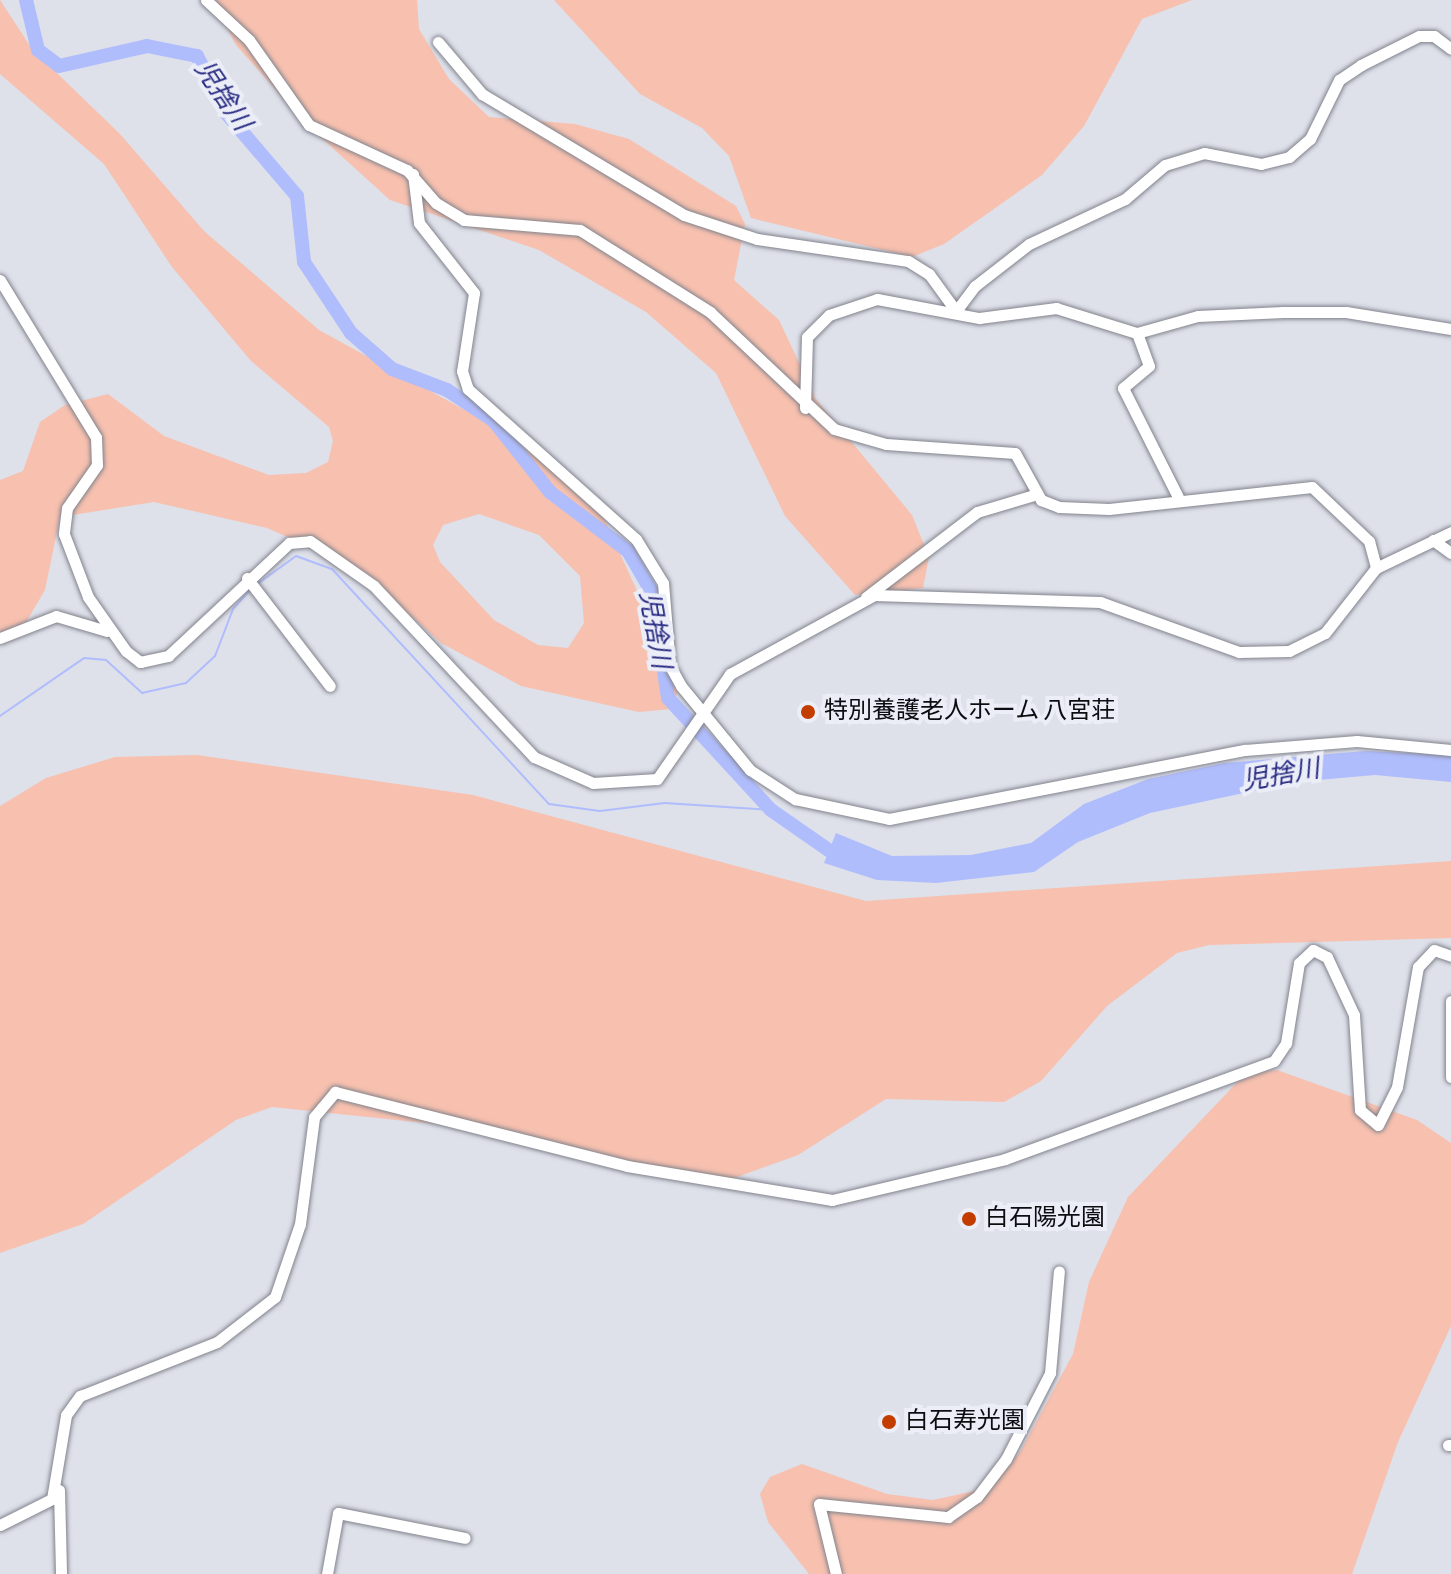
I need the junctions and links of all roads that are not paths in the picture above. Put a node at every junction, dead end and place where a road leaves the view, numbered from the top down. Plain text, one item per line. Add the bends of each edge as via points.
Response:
1 (206, 0) edge
2 (438, 42) dead end
3 (1451, 49) edge
4 (413, 174) junction
5 (0, 280) edge
6 (956, 311) junction
7 (1451, 329) edge
8 (1137, 333) junction
9 (805, 408) junction
10 (1037, 494) junction
11 (1178, 497) junction
12 (1451, 532) edge
13 (1433, 540) junction
14 (1451, 553) edge
15 (1376, 568) junction
16 (247, 578) junction
17 (865, 599) junction
18 (108, 631) junction
19 (0, 638) edge
20 (330, 686) dead end
21 (704, 720) junction
22 (1451, 750) edge
23 (1451, 956) edge
24 (1451, 1001) edge
25 (1451, 1077) edge
26 (1059, 1271) dead end
27 (59, 1473) junction
28 (0, 1525) edge
29 (465, 1538) dead end
30 (61, 1574) edge
31 (327, 1574) edge
32 (836, 1574) edge

1 - 4 street via 249,40 301,120
2 - 6 street via 482,94 684,215 757,239 908,261 929,274
3 - 6 street via 1434,36 1419,36 1361,65 1339,80 1310,139 1289,157 1261,164 1204,153 1165,165 1125,199 1029,244 975,286
4 - 9 street via 436,203 464,220 580,230 710,312 774,369
4 - 21 street via 419,223 473,287 474,327 462,371 468,389 636,539 663,583 670,666
5 - 18 street via 98,443 95,471 67,508 64,534
6 - 8 street via 979,318 1056,308
6 - 9 street via 886,298 829,315 805,341
7 - 8 street via 1346,312 1283,312 1198,316
8 - 11 street via 1149,366 1123,388
9 - 10 street via 834,429 880,443 1015,453
10 - 11 street via 1050,505 1101,510
10 - 17 street via 977,512
11 - 15 street via 1312,487 1369,541
12 - 13 street
13 - 14 street
13 - 15 street
15 - 17 street via 1319,639 1270,653 1231,650 1100,602 1009,603 937,593
16 - 18 street via 182,646 155,663 140,662
16 - 20 street
16 - 21 street via 297,540 342,557 550,769 593,783 641,785 679,754
17 - 21 street via 730,674
18 - 19 street via 56,616
21 - 22 street via 750,770 795,799 875,819 998,803 1245,750 1357,741
23 - 27 street via 1434,950 1418,967 1397,1087 1378,1125 1360,1110 1354,1015 1327,957 1313,950 1299,963 1286,1043 1274,1061 1005,1159 832,1200 654,1172 335,1092 314,1117 300,1224 275,1297 217,1342 80,1396 66,1415
24 - 25 street
26 - 32 street via 1050,1373 1006,1459 977,1497 948,1517 819,1504
27 - 28 street via 49,1502
27 - 30 street
29 - 31 street via 338,1513

